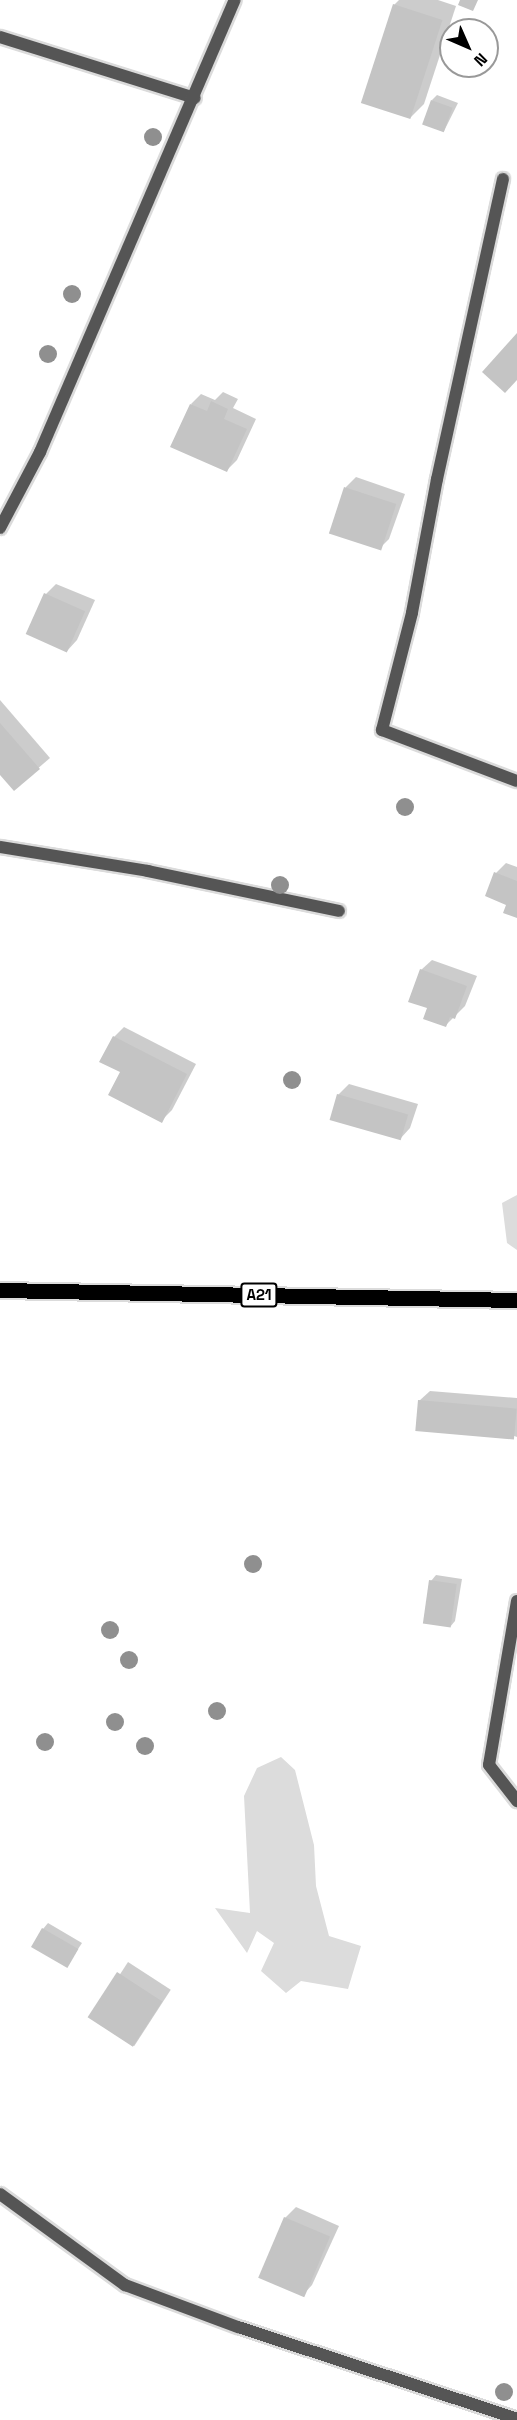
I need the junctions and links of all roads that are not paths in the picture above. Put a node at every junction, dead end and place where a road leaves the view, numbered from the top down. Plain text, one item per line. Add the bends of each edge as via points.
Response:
1 (235, 0) edge
2 (0, 37) edge
3 (195, 98) junction
4 (503, 179) dead end
5 (0, 528) edge
6 (517, 781) edge
7 (0, 847) edge
8 (339, 911) dead end
9 (0, 1290) edge
10 (517, 1300) edge
11 (517, 1601) edge
12 (517, 1801) edge
13 (0, 2194) edge
14 (517, 2419) edge

1 - 3 street
2 - 3 street
3 - 5 street via 40,452
4 - 6 street via 437,479 412,613 382,730
7 - 8 street via 147,871
9 - 10 main road, A21
11 - 12 street via 489,1765
13 - 14 street via 125,2285 238,2327

